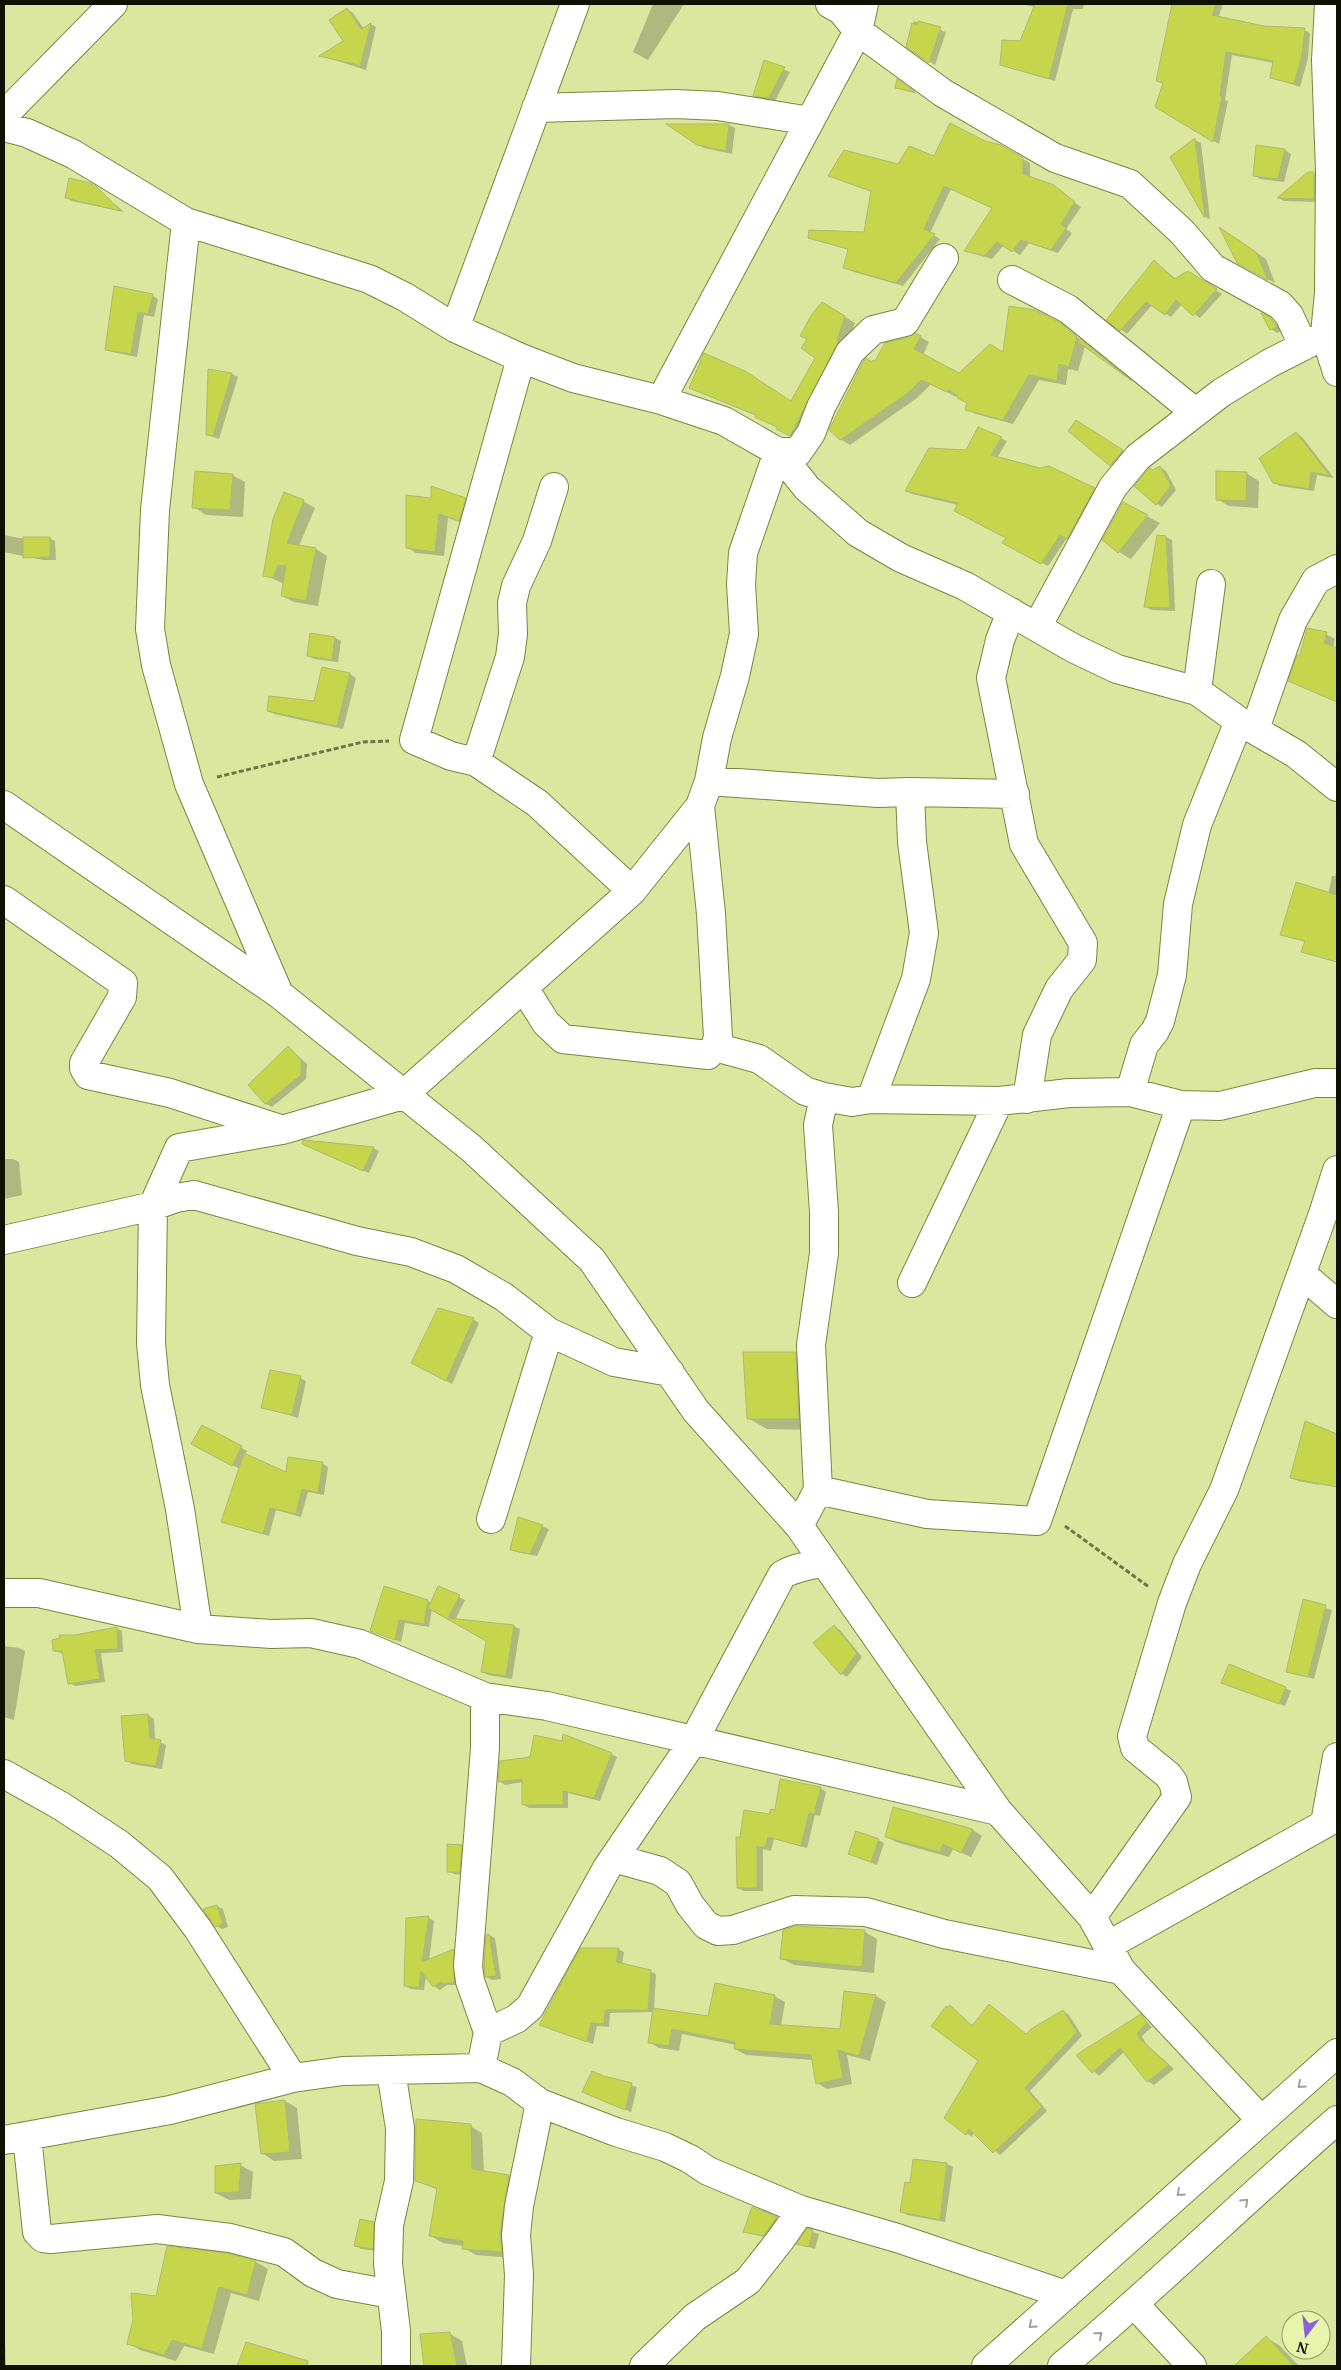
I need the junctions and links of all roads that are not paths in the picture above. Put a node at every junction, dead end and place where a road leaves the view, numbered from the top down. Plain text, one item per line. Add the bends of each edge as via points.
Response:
1 (113, 4) edge
2 (575, 4) edge
3 (830, 4) edge
4 (864, 4) edge
5 (1329, 4) edge
6 (858, 31) junction
7 (536, 108) junction
8 (4, 115) edge
9 (810, 121) junction
10 (4, 126) edge
11 (186, 222) junction
12 (944, 258) dead end
13 (1012, 280) dead end
14 (455, 328) junction
15 (1322, 336) edge
16 (521, 358) junction
17 (1337, 372) edge
18 (660, 400) junction
19 (1195, 412) junction
20 (778, 452) junction
21 (554, 486) dead end
22 (1337, 569) edge
23 (1211, 584) dead end
24 (1012, 612) junction
25 (1037, 626) junction
26 (1197, 691) junction
27 (1247, 725) junction
28 (476, 762) junction
29 (1337, 787) edge
30 (910, 792) junction
31 (704, 794) junction
32 (1015, 794) junction
33 (4, 805) edge
34 (632, 891) junction
35 (4, 900) edge
36 (524, 988) junction
37 (279, 994) junction
38 (715, 1047) junction
39 (1337, 1083) edge
40 (1130, 1092) junction
41 (403, 1094) junction
42 (824, 1097) junction
43 (871, 1099) junction
44 (1027, 1099) junction
45 (999, 1101) junction
46 (1181, 1105) junction
47 (282, 1130) junction
48 (1337, 1170) edge
49 (153, 1206) junction
50 (4, 1240) edge
51 (1302, 1274) junction
52 (912, 1283) dead end
53 (1337, 1304) edge
54 (549, 1332) junction
55 (670, 1372) junction
56 (818, 1490) junction
57 (491, 1519) dead end
58 (799, 1526) junction
59 (824, 1562) junction
60 (4, 1593) edge
61 (198, 1629) junction
62 (486, 1697) junction
63 (694, 1740) junction
64 (1337, 1757) edge
65 (4, 1774) edge
66 (998, 1812) junction
67 (1331, 1820) edge
68 (614, 1858) junction
69 (1092, 1917) junction
70 (1106, 1946) junction
71 (1121, 1970) junction
72 (488, 2032) junction
73 (1337, 2053) edge
74 (481, 2068) junction
75 (391, 2071) junction
76 (293, 2078) junction
77 (540, 2103) junction
78 (1261, 2120) junction
79 (1337, 2120) edge
80 (15, 2138) edge
81 (801, 2210) junction
82 (392, 2294) junction
83 (1066, 2295) junction
84 (1135, 2305) junction
85 (396, 2366) edge
86 (516, 2366) edge
87 (644, 2366) edge
88 (986, 2366) edge
89 (1062, 2366) edge
90 (1192, 2366) edge

1 - 8 street
2 - 7 street
3 - 6 street via 840,10
4 - 6 street
5 - 15 street via 1326,60 1330,171 1329,293
6 - 9 street
6 - 15 street via 943,93 1055,158 1130,184 1182,232 1213,268 1280,305 1289,315
7 - 9 street via 701,106
7 - 14 street
9 - 18 street
10 - 11 street via 73,154
11 - 14 street via 369,279
11 - 37 street via 155,510 150,629 156,665 189,784
12 - 20 street via 905,322 873,330 850,352 811,433 798,452
13 - 19 street via 1068,309
14 - 16 street
15 - 17 street
15 - 19 street via 1221,393
16 - 18 street via 573,378
16 - 28 street via 414,740 451,756
18 - 20 street via 724,421
19 - 25 street via 1138,457 1113,487
20 - 24 street via 807,488 858,533 901,558 965,586
20 - 31 street via 743,553 744,634
21 - 28 street via 537,541 516,586 512,603 510,657
22 - 27 street via 1316,580 1293,620
23 - 26 street
24 - 25 street
24 - 32 street via 1000,640 991,678
25 - 26 street via 1117,669
26 - 27 street
27 - 29 street via 1296,754
27 - 40 street via 1197,825 1178,904 1172,975 1160,1021 1144,1045
28 - 34 street via 538,803
30 - 31 street
30 - 32 street
30 - 43 street via 912,842 924,933 916,979
31 - 34 street
31 - 38 street via 718,1037
32 - 44 street via 1024,844 1083,943 1082,960 1059,990 1037,1035
33 - 37 street
34 - 36 street
35 - 47 street via 123,983 122,997 84,1062 88,1075 170,1093
36 - 38 street via 546,1023 563,1038 708,1055
36 - 41 street
37 - 41 street
38 - 42 street via 760,1059 805,1091
39 - 46 street via 1315,1083 1220,1106
40 - 44 street via 1069,1093
40 - 46 street
41 - 47 street
41 - 55 street via 471,1148 592,1260
42 - 43 street via 852,1102
42 - 56 street via 818,1125 824,1252 811,1345
43 - 45 street
44 - 45 street
45 - 52 street
46 - 56 street via 1037,1521 927,1514
47 - 49 street via 179,1148
48 - 51 street
49 - 50 street
49 - 54 street via 194,1195 356,1241 412,1252 456,1269 504,1297
49 - 61 street via 150,1297 155,1385 180,1509
51 - 53 street
51 - 69 street via 1224,1490 1172,1603 1132,1736 1135,1748 1168,1775 1176,1797
54 - 55 street via 614,1362
54 - 57 street
55 - 58 street via 696,1411
56 - 58 street
58 - 59 street
59 - 63 street via 793,1568 782,1574
59 - 66 street
60 - 61 street via 39,1593
61 - 62 street via 311,1633 360,1644
62 - 63 street via 547,1706
62 - 72 street via 468,1966
63 - 66 street
63 - 68 street
64 - 67 street
65 - 76 street via 119,1844 160,1878 198,1929
66 - 69 street
67 - 70 street
68 - 71 street via 660,1871 678,1883 706,1925 718,1930 732,1930 794,1910 866,1912 944,1934
68 - 72 street via 530,2007 516,2019
69 - 70 street
70 - 71 street
71 - 78 street
72 - 74 street
73 -> 78 street
74 - 75 street
74 - 77 street via 512,2082
75 - 76 street via 342,2071
75 - 82 street via 400,2128 399,2181 389,2225 388,2264
76 - 80 street via 170,2110
77 - 81 street via 665,2147 708,2171
77 - 86 street via 516,2235 519,2275
78 -> 83 street
84 -> 79 street
80 - 82 street via 37,2232 43,2238 157,2229 230,2238 284,2252 313,2273 338,2284
81 - 83 street via 897,2238
81 - 87 street via 748,2281 694,2317
82 - 85 street
83 -> 88 street
89 -> 84 street
84 - 90 street

